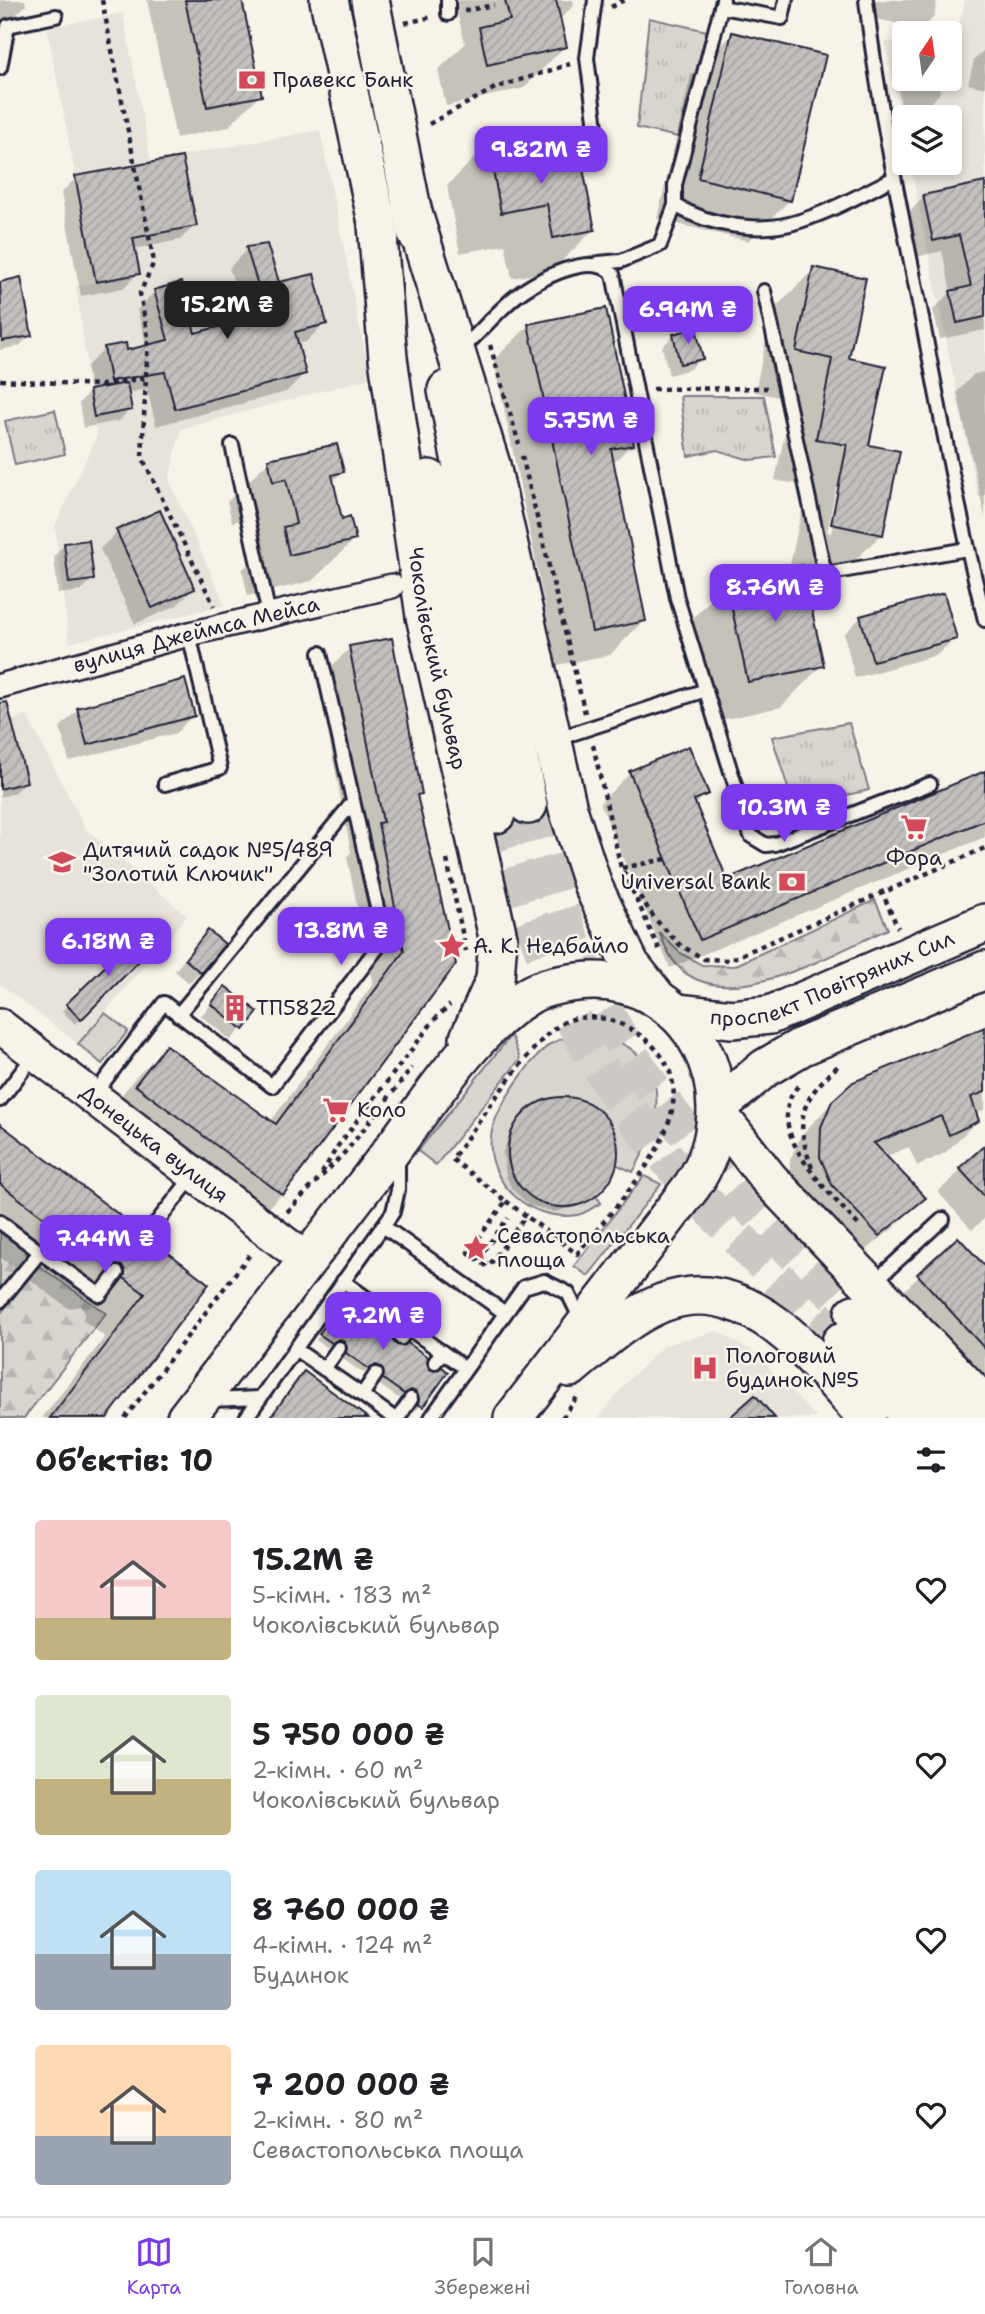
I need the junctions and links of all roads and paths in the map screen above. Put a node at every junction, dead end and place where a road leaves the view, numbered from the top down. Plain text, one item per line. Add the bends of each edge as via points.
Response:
1 (103, 0) edge
2 (329, 0) edge
3 (370, 0) edge
4 (448, 0) edge
5 (595, 0) edge
6 (786, 0) edge
7 (866, 0) edge
8 (722, 4) edge
9 (448, 14) dead end
10 (56, 16) dead end
11 (587, 58) junction
12 (0, 68) edge
13 (429, 124) dead end
14 (544, 152) dead end
15 (894, 178) junction
16 (675, 205) junction
17 (412, 210) junction
18 (376, 213) junction
19 (596, 263) junction
20 (764, 291) dead end
21 (616, 292) junction
22 (770, 320) junction
23 (458, 353) junction
24 (146, 378) junction
25 (0, 380) edge
26 (785, 388) junction
27 (636, 389) junction
28 (232, 445) dead end
29 (967, 549) junction
30 (392, 586) dead end
31 (269, 615) junction
32 (985, 620) edge
33 (219, 627) junction
34 (189, 634) junction
35 (320, 653) dead end
36 (0, 686) edge
37 (706, 690) junction
38 (552, 740) junction
39 (165, 784) dead end
40 (930, 784) dead end
41 (354, 803) junction
42 (445, 850) dead end
43 (666, 859) dead end
44 (881, 890) dead end
45 (985, 923) edge
46 (888, 936) dead end
47 (663, 956) dead end
48 (467, 957) dead end
49 (985, 970) edge
50 (667, 1005) junction
51 (453, 1010) dead end
52 (178, 1015) junction
53 (0, 1026) edge
54 (36, 1053) junction
55 (839, 1065) dead end
56 (426, 1076) junction
57 (93, 1096) junction
58 (0, 1100) edge
59 (789, 1104) dead end
60 (718, 1110) junction
61 (404, 1134) junction
62 (805, 1163) dead end
63 (814, 1172) dead end
64 (195, 1174) junction
65 (318, 1180) junction
66 (506, 1201) junction
67 (526, 1216) junction
68 (508, 1218) dead end
69 (943, 1219) dead end
70 (0, 1222) edge
71 (383, 1226) junction
72 (268, 1231) junction
73 (146, 1236) dead end
74 (40, 1252) junction
75 (478, 1259) junction
76 (308, 1261) junction
77 (117, 1273) dead end
78 (343, 1281) junction
79 (0, 1300) edge
80 (505, 1313) junction
81 (855, 1314) junction
82 (580, 1331) junction
83 (339, 1348) dead end
84 (295, 1349) junction
85 (465, 1368) junction
86 (324, 1369) junction
87 (376, 1374) dead end
88 (362, 1395) junction
89 (260, 1398) junction
90 (411, 1399) dead end
91 (985, 1405) edge
92 (191, 1412) edge
93 (516, 1413) edge
94 (125, 1418) edge
95 (246, 1418) edge
96 (396, 1418) edge
97 (431, 1418) edge
98 (867, 1418) edge
99 (912, 1418) edge
100 (954, 1418) edge

1 - 24 path via 153,262 140,293 148,337
2 - 18 main road, Чоколівський бульвар
3 - 17 main road, Чоколівський бульвар
4 - 9 lane
5 - 11 lane
6 - 8 lane via 782,18
7 - 15 lane
8 - 16 lane via 675,185
10 - 12 lane via 8,26
11 - 13 path via 495,88
11 - 14 lane via 598,143
15 - 16 lane via 799,222 747,227 694,216
15 - 29 lane
16 - 19 lane via 660,245 621,261
17 - 18 main road, Чоколівський бульвар via 512,809
17 - 23 main road, Чоколівський бульвар
18 - 56 main road, Чоколівський бульвар via 388,358 425,617 498,937 495,980 479,1020
19 - 21 lane via 613,274
19 - 23 lane via 551,276 517,296
20 - 22 lane
21 - 22 path
21 - 27 lane
22 - 26 lane
23 - 38 main road, Чоколівський бульвар via 491,465
24 - 25 path via 103,385
24 - 33 path via 142,457 214,607
26 - 27 path
26 - 29 lane via 825,574
27 - 37 lane via 677,598
28 - 31 lane
29 - 32 lane
30 - 31 street, вулиця Джеймса Мейса
31 - 33 street, вулиця Джеймса Мейса
33 - 34 street, вулиця Джеймса Мейса
34 - 36 street, вулиця Джеймса Мейса
34 - 39 lane via 220,768
35 - 41 lane
37 - 38 lane
37 - 40 lane via 751,836 766,845
38 - 50 main road, Чоколівський бульвар via 593,886 630,964
41 - 52 lane
41 - 52 lane via 384,939 272,1086
42 - 48 path
43 - 47 path via 621,868
44 - 46 path via 899,930
45 - 50 main road, проспект Повітряних Сил via 770,1015 732,1019
49 - 60 main road via 801,1047 765,1068
50 - 56 main road via 624,985 595,980 561,984 529,995
50 - 60 main road via 707,1059
51 - 65 path via 459,997 435,1019 337,1147
52 - 57 lane via 164,1003
53 - 54 street, Донецька вулиця
54 - 57 street, Донецька вулиця
54 - 58 lane
55 - 63 path via 812,1091 803,1109 803,1137
56 - 61 main road
56 - 65 path
57 - 64 street, Донецька вулиця
59 - 62 path via 792,1142
60 - 81 main road via 769,1179
60 - 82 main road via 713,1144 701,1173
61 - 71 lane via 397,1163 397,1204
61 - 76 main road
64 - 72 street, Донецька вулиця
64 - 73 lane
65 - 72 path
66 - 67 path
66 - 67 path via 452,1159 540,1041 566,1021 593,1017 622,1023 653,1044 673,1074 674,1109 662,1141 640,1174 578,1254
66 - 75 path via 468,1252
67 - 75 path via 488,1267
68 - 75 path
69 - 81 lane
70 - 74 lane
71 - 78 lane
71 - 80 lane
72 - 76 street, Донецька вулиця
72 - 94 path
74 - 77 lane via 100,1295
74 - 79 lane
76 - 92 main road
78 - 84 lane
78 - 85 lane via 368,1307 439,1357
80 - 82 lane via 524,1287 544,1282 568,1293 581,1318
80 - 85 lane
81 - 91 main road
81 - 99 main road
81 - 100 main road
82 - 93 main road
83 - 86 lane
84 - 86 lane
84 - 89 lane
85 - 97 lane
86 - 88 lane
87 - 88 lane
88 - 96 lane
89 - 92 lane via 225,1398
89 - 95 lane
90 - 96 lane
93 - 98 main road via 624,1325 661,1304 693,1295 727,1300 763,1314 791,1336

